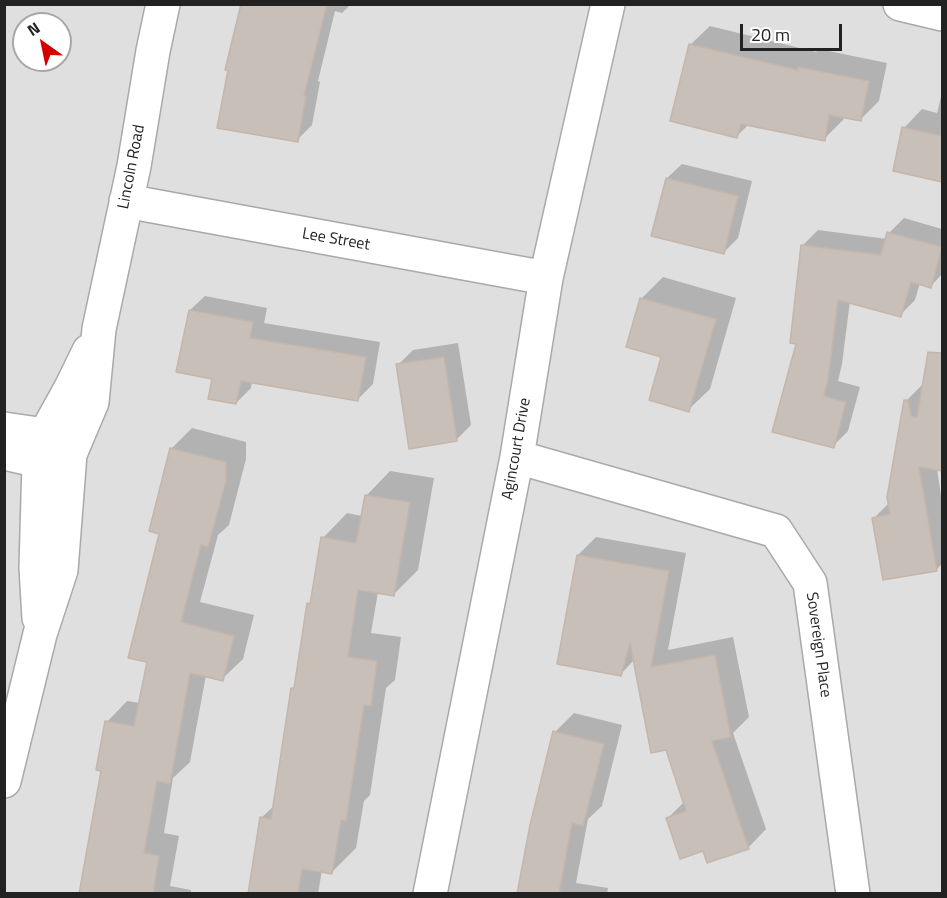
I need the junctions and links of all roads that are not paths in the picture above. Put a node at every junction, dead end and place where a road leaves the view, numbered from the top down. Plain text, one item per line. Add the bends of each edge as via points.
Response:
1 (150, 4) edge
2 (163, 4) edge
3 (608, 4) edge
4 (900, 4) edge
5 (942, 14) edge
6 (153, 51) junction
7 (126, 201) junction
8 (546, 279) junction
9 (4, 429) edge
10 (51, 450) junction
11 (4, 453) edge
12 (517, 457) junction
13 (4, 781) edge
14 (430, 894) edge
15 (853, 894) edge

1 - 6 street
2 - 6 street, Lincoln Road
3 - 8 street, Agincourt Drive
4 - 5 street
6 - 7 street, Lincoln Road
7 - 8 street, Lee Street
7 - 10 street, Lincoln Road via 99,329 71,388
8 - 12 street, Agincourt Drive
9 - 10 street
10 - 11 street
10 - 13 street, Lincoln Road via 36,568 40,634
12 - 14 street, Agincourt Drive
12 - 15 street, Sovereign Place via 776,531 810,583

